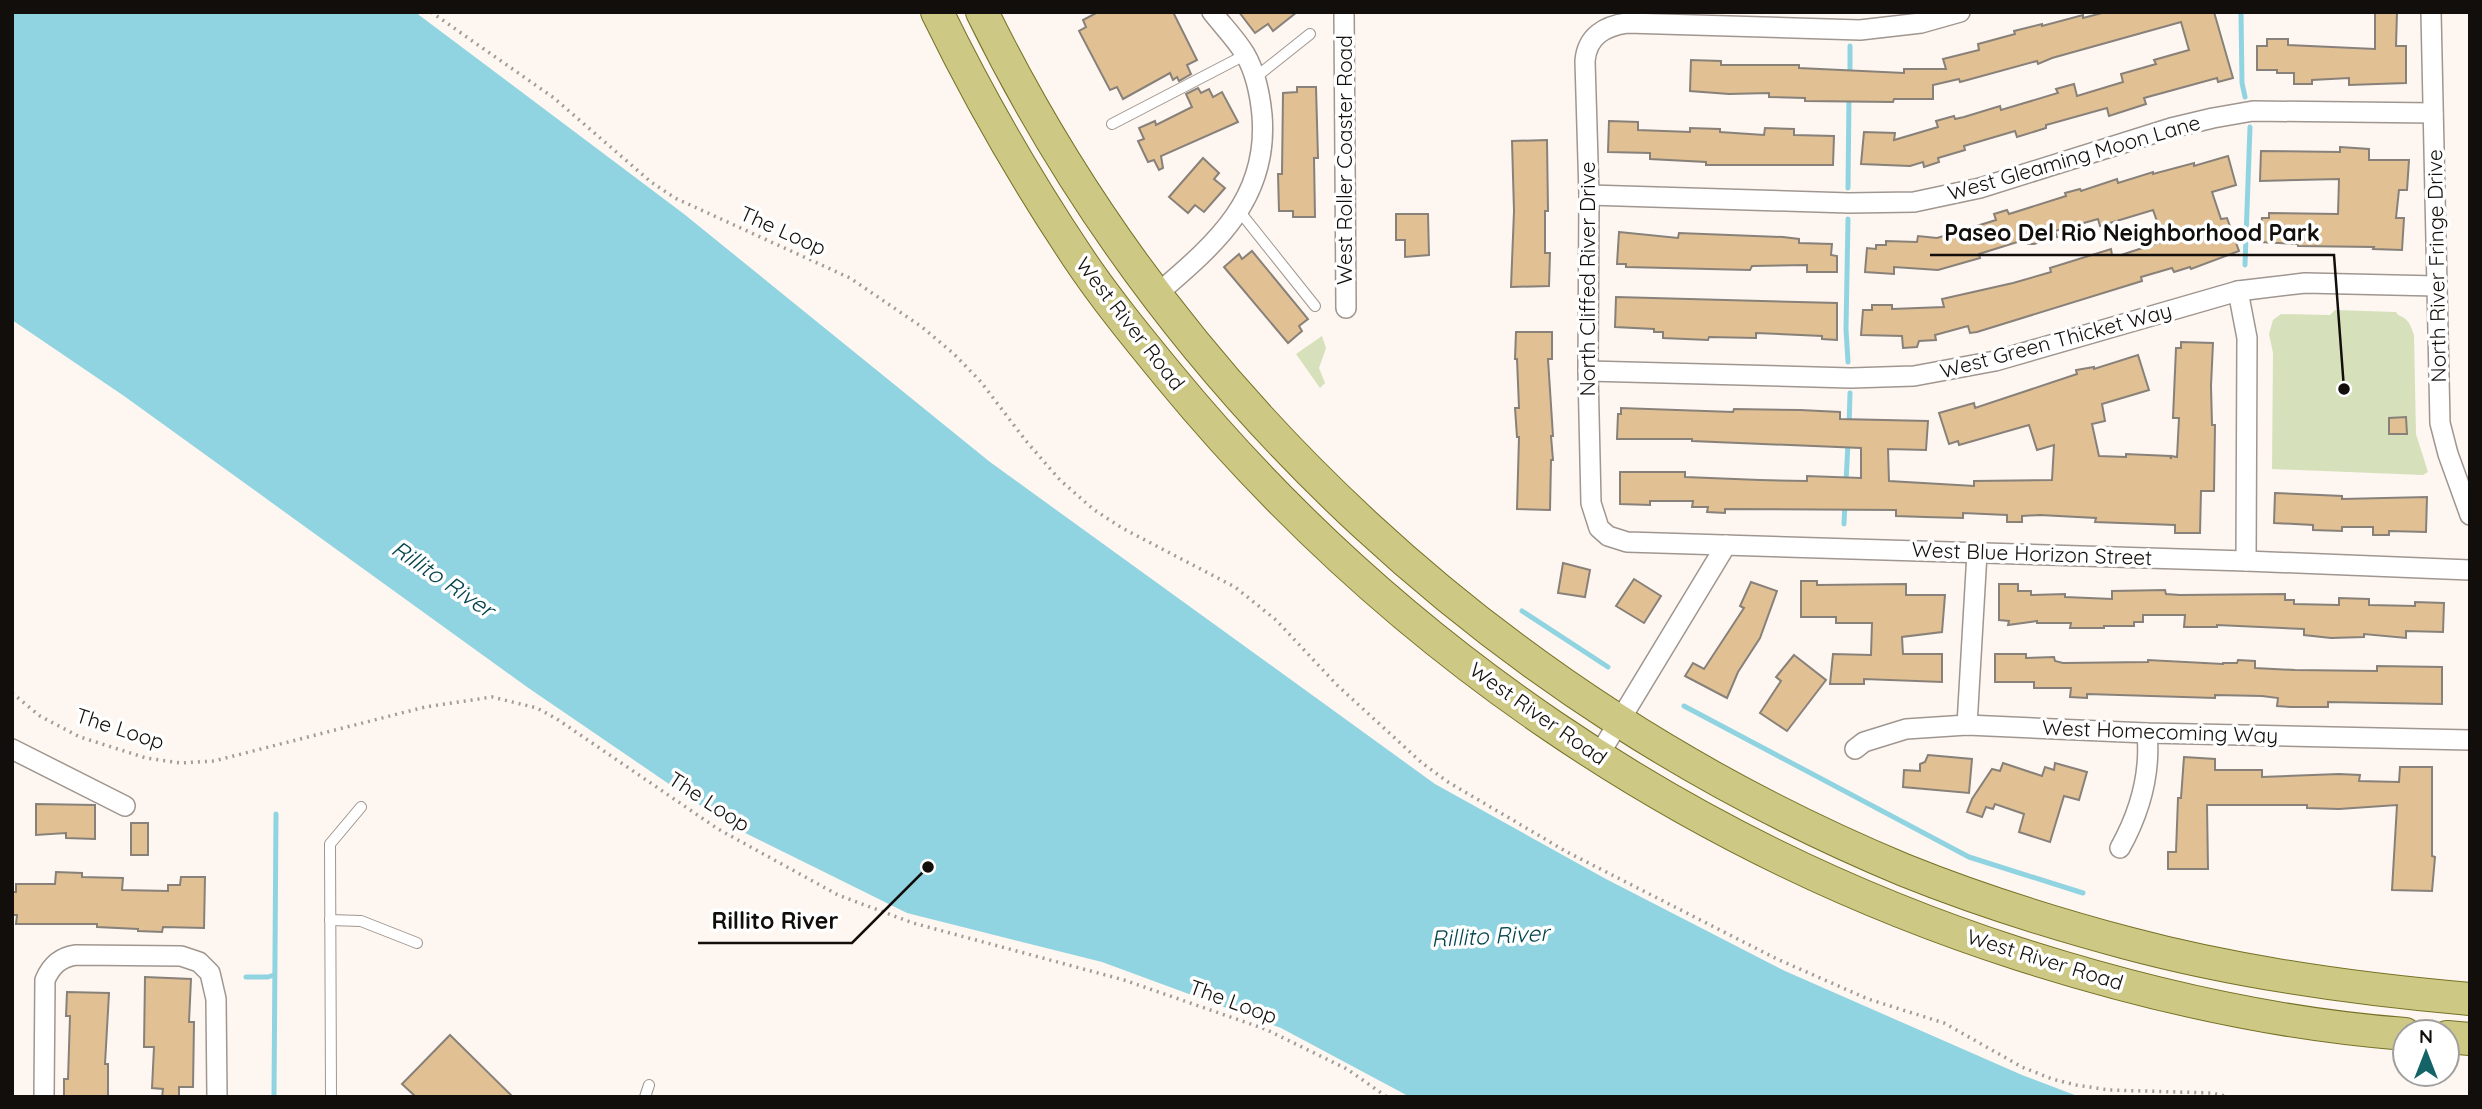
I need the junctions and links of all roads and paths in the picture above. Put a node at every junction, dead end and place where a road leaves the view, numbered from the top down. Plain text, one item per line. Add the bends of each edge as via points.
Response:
1 (431, 12) edge
2 (937, 12) edge
3 (982, 12) edge
4 (1212, 12) edge
5 (1344, 12) edge
6 (1960, 12) edge
7 (2431, 12) edge
8 (1310, 34) dead end
9 (1245, 55) junction
10 (1256, 77) junction
11 (2433, 114) junction
12 (1112, 124) dead end
13 (1590, 195) junction
14 (1240, 212) junction
15 (2437, 286) junction
16 (2238, 291) junction
17 (1156, 295) junction
18 (1315, 306) dead end
19 (1346, 308) dead end
20 (1588, 371) junction
21 (2470, 515) edge
22 (1594, 531) joint
23 (1726, 545) junction
24 (1977, 553) junction
25 (2246, 561) junction
26 (2470, 570) edge
27 (12, 693) edge
28 (1619, 722) junction
29 (1967, 724) junction
30 (2147, 733) junction
31 (2470, 740) edge
32 (12, 749) edge
33 (1855, 749) dead end
34 (1597, 758) junction
35 (125, 806) dead end
36 (361, 807) dead end
37 (2120, 848) dead end
38 (330, 920) junction
39 (417, 943) dead end
40 (2470, 999) edge
41 (2391, 1032) edge
42 (649, 1085) dead end
43 (44, 1097) edge
44 (217, 1097) edge
45 (331, 1097) edge
46 (645, 1097) edge
47 (1387, 1097) edge
48 (2230, 1097) edge

1 - 48 path, The Loop via 554,98 675,198 850,278 922,327 981,382 1060,480 1093,509 1255,601 1390,735 1448,782 1639,890 1832,984 1944,1023 2022,1067 2052,1079 2109,1090
2 - 34 main road, West River Road via 1010,149 1079,259 1236,455 1382,596 1464,663
3 - 17 main road, West River Road via 1073,173
4 - 9 street
5 - 19 street, West Roller Coaster Road
6 - 13 street, North Cliffed River Drive via 1921,23 1860,30 1627,23 1594,29 1585,61
7 - 11 street, North River Fringe Drive
8 - 10 lane
9 - 10 street
9 - 12 lane
10 - 14 street via 1262,153
11 - 13 street, West Gleaming Moon Lane via 2253,111 2181,125 1980,188 1914,202
11 - 15 street, North River Fringe Drive
13 - 20 street, North Cliffed River Drive
14 - 17 street
14 - 18 lane
15 - 16 street, West Green Thicket Way via 2305,284
15 - 21 street, North River Fringe Drive via 2440,423
16 - 20 street, West Green Thicket Way via 1995,361 1924,374 1851,378
16 - 25 street via 2247,338
17 - 28 main road, West River Road via 1264,424 1384,544 1467,613
20 - 22 street, North Cliffed River Drive
22 - 23 street, West Blue Horizon Street via 1627,542
23 - 24 street, West Blue Horizon Street
23 - 28 street
24 - 25 street, West Blue Horizon Street
24 - 29 street
25 - 26 street, West Blue Horizon Street
27 - 47 path, The Loop via 40,716 80,737 146,758 180,763 214,761 425,707 492,697 537,708 718,829 838,895 913,923 1124,980 1265,1029 1347,1069
28 - 34 street
28 - 40 main road, West River Road via 1701,771 1816,830 1907,871 2026,913 2224,965 2325,983
29 - 30 street, West Homecoming Way
29 - 33 street, West Homecoming Way via 1906,729
30 - 31 street, West Homecoming Way
30 - 37 street via 2142,795 2135,822
32 - 35 street
34 - 41 main road, West River Road via 1801,869 1987,944 2192,1001
36 - 38 lane via 330,844
38 - 39 lane via 361,921
38 - 45 lane
42 - 46 lane
43 - 44 street via 47,965 76,955 181,956 210,961 216,999

